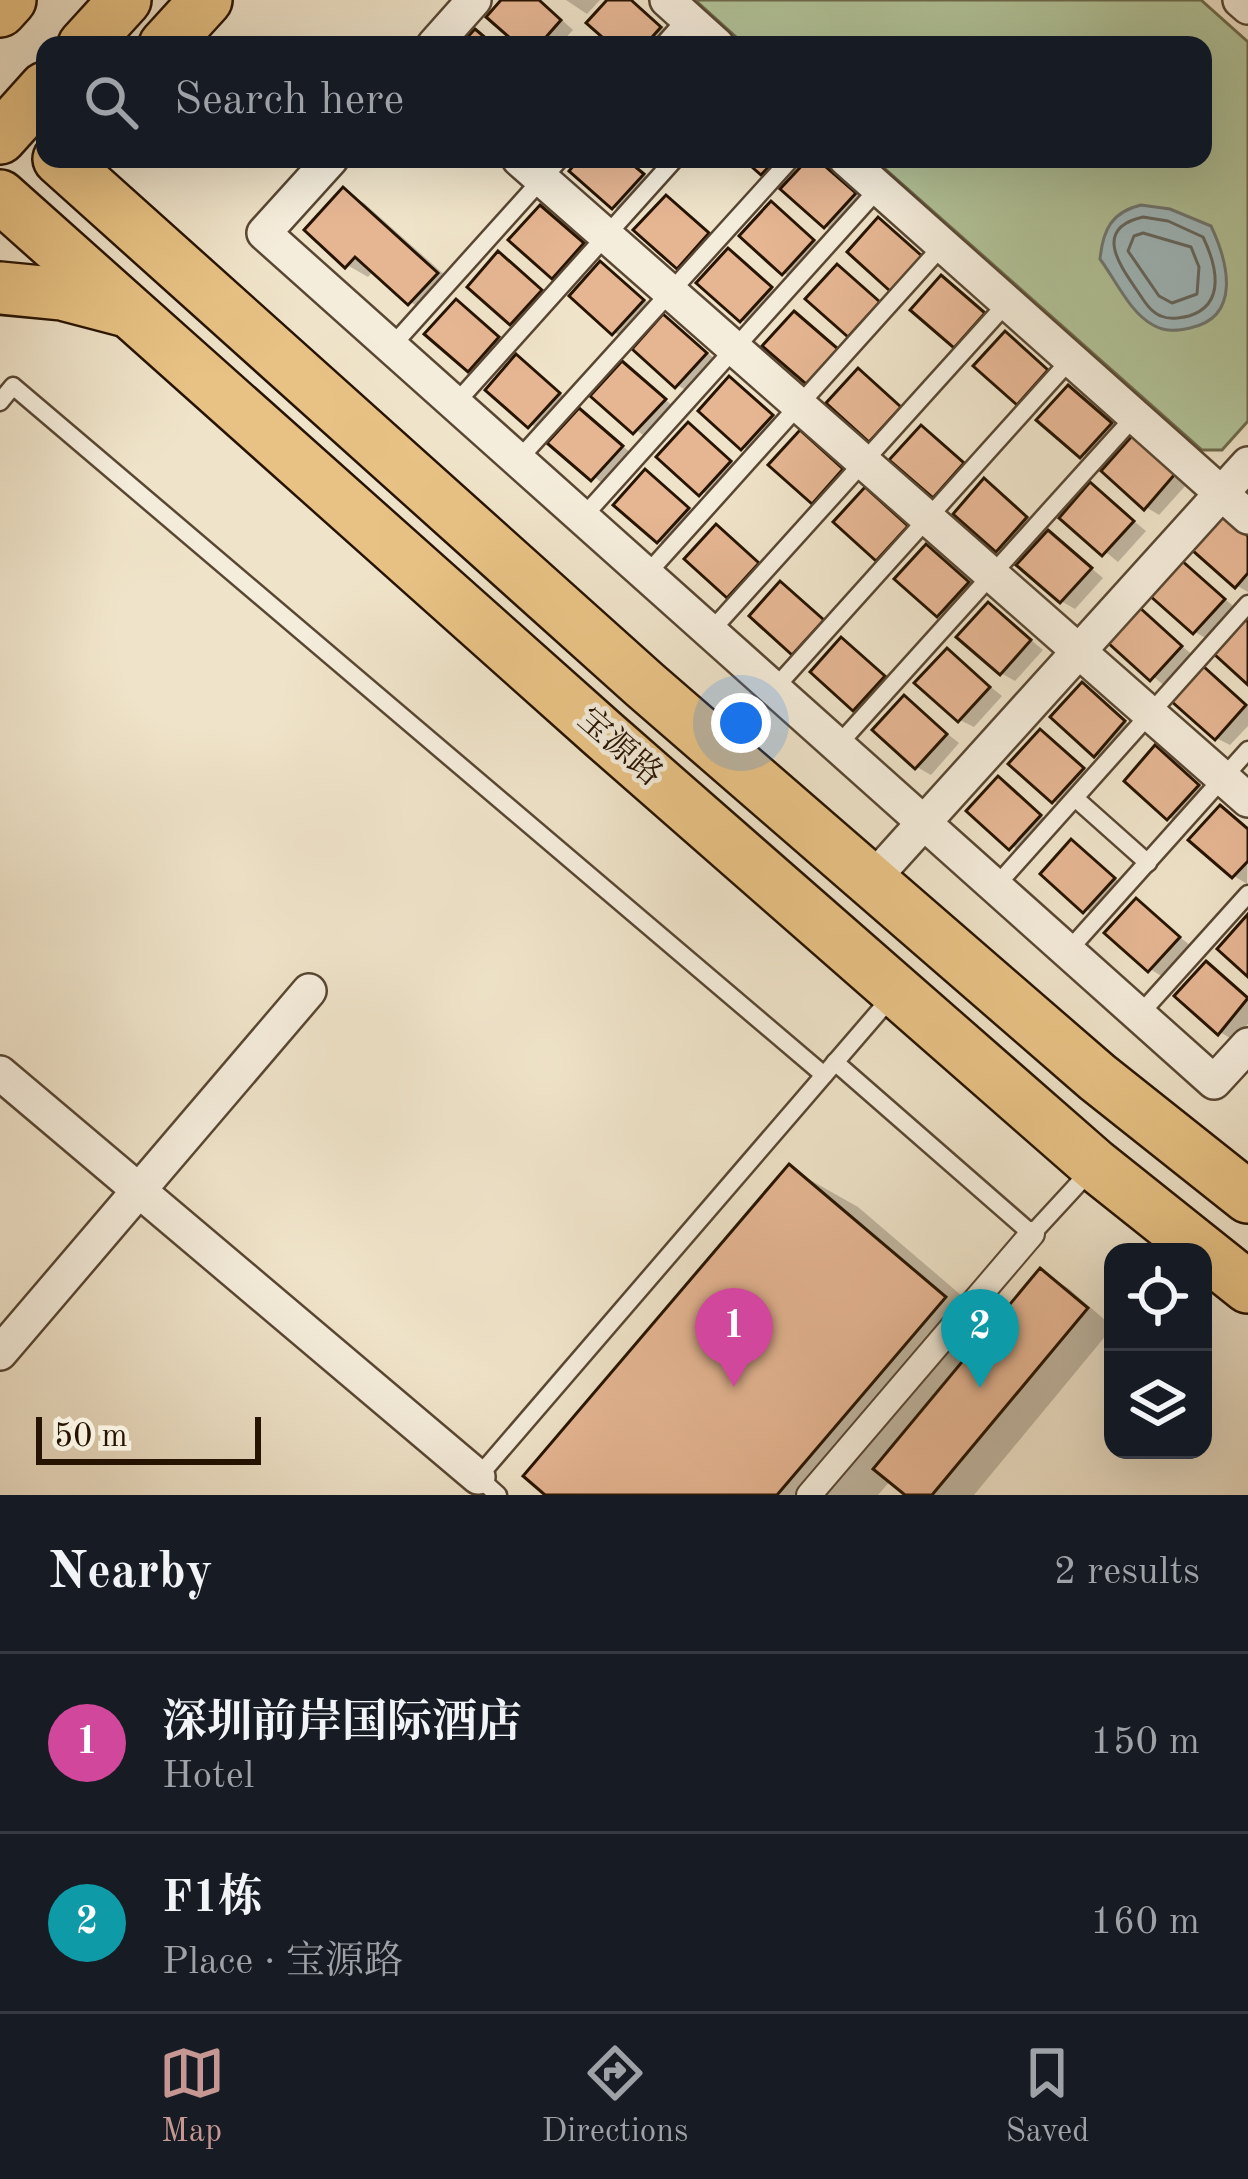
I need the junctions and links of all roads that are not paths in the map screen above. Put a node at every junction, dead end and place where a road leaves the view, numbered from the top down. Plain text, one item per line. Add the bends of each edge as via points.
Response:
1 (10, 0) edge
2 (125, 0) edge
3 (158, 0) edge
4 (206, 0) edge
5 (474, 0) edge
6 (1240, 0) edge
7 (1248, 8) edge
8 (677, 9) edge
9 (0, 11) edge
10 (92, 36) edge
11 (141, 36) edge
12 (173, 36) edge
13 (442, 36) edge
14 (708, 36) edge
15 (69, 168) edge
16 (121, 168) edge
17 (323, 168) edge
18 (538, 168) edge
19 (542, 168) edge
20 (667, 168) edge
21 (783, 168) edge
22 (856, 168) edge
23 (879, 188) junction
24 (0, 196) edge
25 (138, 231) junction
26 (606, 236) junction
27 (943, 245) junction
28 (0, 288) edge
29 (670, 292) junction
30 (1007, 303) junction
31 (130, 312) junction
32 (239, 321) junction
33 (391, 347) junction
34 (734, 349) junction
35 (1071, 359) junction
36 (194, 369) junction
37 (0, 402) edge
38 (455, 404) junction
39 (799, 405) junction
40 (1135, 416) junction
41 (518, 460) junction
42 (863, 462) junction
43 (1248, 464) edge
44 (1222, 494) junction
45 (1248, 517) edge
46 (582, 518) junction
47 (928, 518) junction
48 (646, 574) junction
49 (992, 574) junction
50 (1248, 604) edge
51 (710, 632) junction
52 (1079, 651) junction
53 (774, 689) junction
54 (1150, 713) junction
55 (838, 746) junction
56 (1248, 751) edge
57 (1236, 789) edge
58 (1075, 798) junction
59 (924, 823) junction
60 (1148, 863) junction
61 (871, 881) junction
62 (995, 887) junction
63 (1248, 894) edge
64 (1068, 951) junction
65 (897, 991) junction
66 (309, 992) dead end
67 (1139, 1015) junction
68 (1248, 1045) edge
69 (830, 1068) junction
70 (0, 1073) edge
71 (1095, 1165) junction
72 (139, 1191) junction
73 (1248, 1197) edge
74 (1032, 1234) junction
75 (1248, 1287) edge
76 (0, 1353) edge
77 (488, 1486) edge
78 (809, 1495) edge

1 - 9 main road
2 - 10 main road
3 - 11 main road
4 - 12 main road
5 - 13 street
6 - 7 street
8 - 14 street
15 - 25 main road, 宝源路
16 - 25 main road
17 - 33 street via 263,233
18 - 33 lane
19 - 26 street
20 - 26 lane
21 - 29 lane
22 - 23 street
23 - 27 street
23 - 34 lane
24 - 31 main road, 宝源路
25 - 32 main road, 宝源路
26 - 29 street
26 - 38 lane
27 - 30 street
27 - 39 lane
28 - 31 main road
29 - 34 street
29 - 41 lane
30 - 35 street
30 - 42 lane
31 - 36 main road, 宝源路
32 - 36 main road via 212,312 193,321 183,340
32 - 61 main road, 宝源路
33 - 38 street
34 - 39 street
34 - 46 lane
35 - 40 street
35 - 47 lane
36 - 65 main road, 宝源路
37 - 69 lane via 13,386
38 - 41 street
39 - 42 street
39 - 48 lane
40 - 44 street
40 - 49 lane
41 - 46 street
42 - 47 street
42 - 51 lane
43 - 44 street
44 - 45 street
44 - 52 street
46 - 48 street
47 - 49 street
47 - 53 lane
48 - 51 street
49 - 52 street
49 - 55 lane
50 - 54 lane
51 - 53 street
52 - 54 street
52 - 59 street
53 - 55 street
54 - 57 street
54 - 58 lane
55 - 59 street
56 - 57 lane
57 - 60 lane
58 - 60 lane
58 - 62 lane
59 - 61 street
59 - 62 street
60 - 64 lane
61 - 73 main road, 宝源路
62 - 64 street
63 - 67 lane
64 - 67 street
65 - 69 lane
65 - 71 main road, 宝源路
66 - 72 street
67 - 68 street via 1214,1082
69 - 74 lane
69 - 77 lane
70 - 72 street
71 - 74 lane
71 - 75 main road, 宝源路
72 - 76 street
72 - 77 street
74 - 78 street

